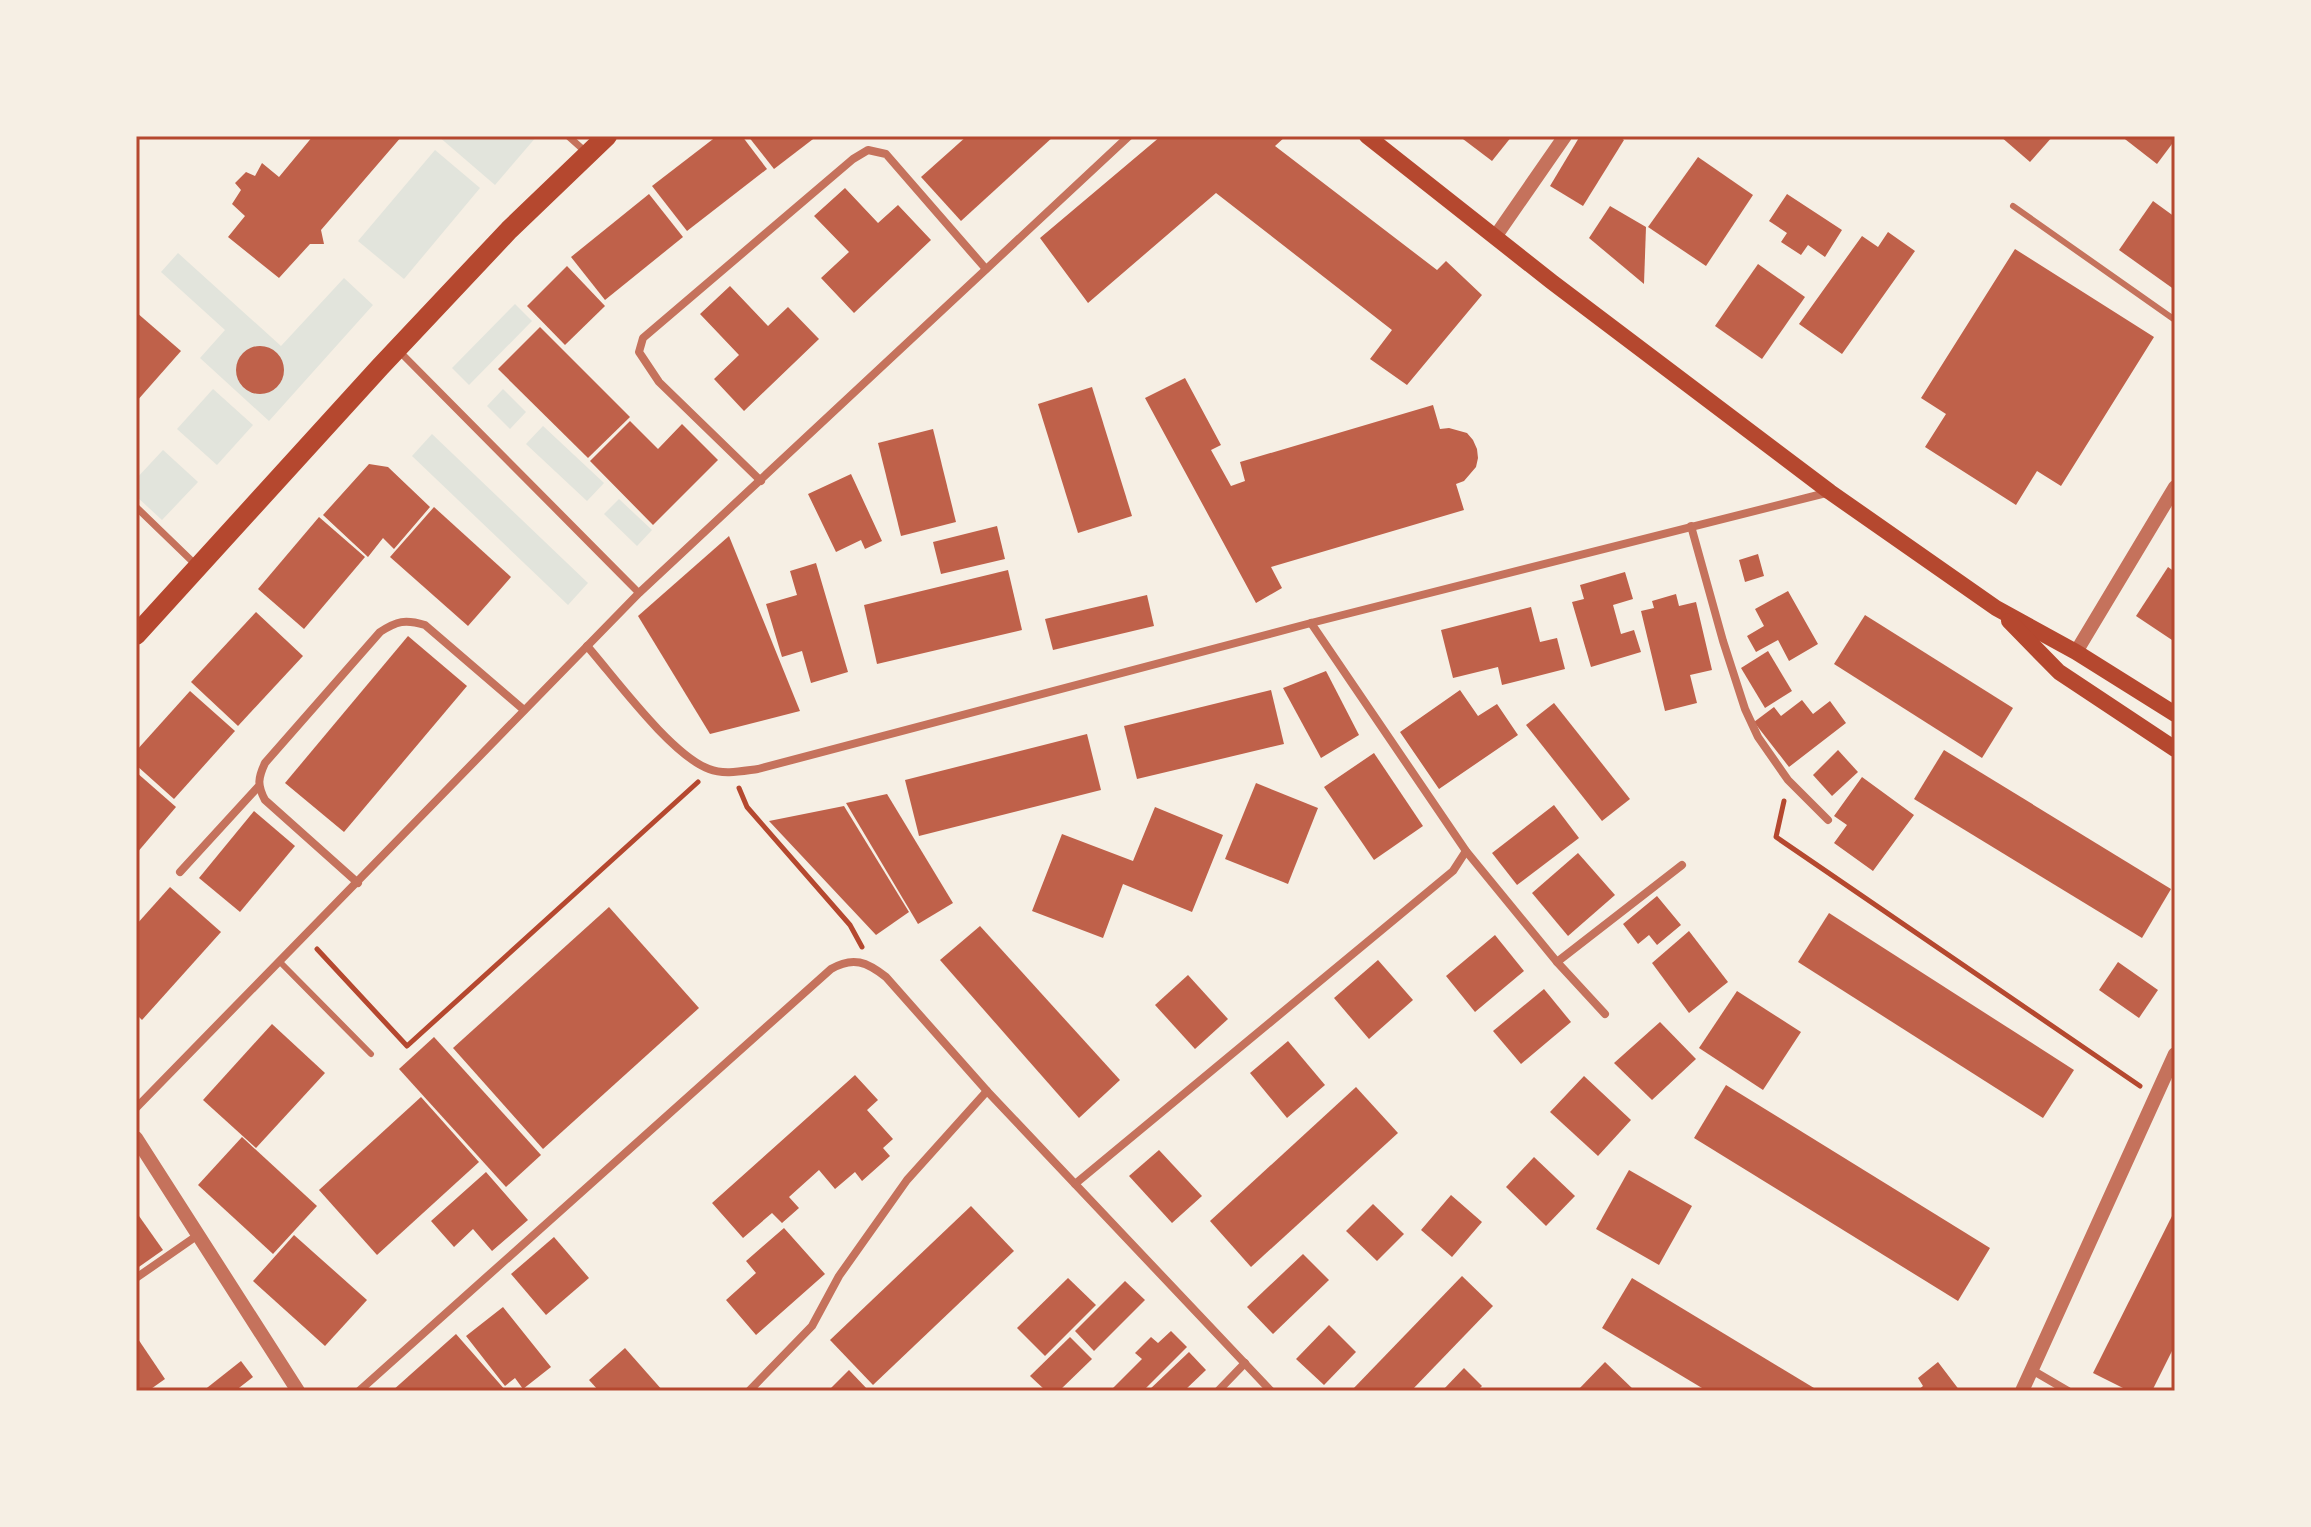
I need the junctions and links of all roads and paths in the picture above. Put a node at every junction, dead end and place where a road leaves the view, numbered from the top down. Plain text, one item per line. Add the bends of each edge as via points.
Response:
1 (568, 136) edge
2 (607, 136) edge
3 (1129, 136) edge
4 (1367, 136) edge
5 (1565, 136) edge
6 (587, 153) junction
7 (2013, 206) dead end
8 (1495, 237) junction
9 (986, 269) junction
10 (2175, 320) edge
11 (397, 349) junction
12 (761, 481) junction
13 (2175, 487) edge
14 (1830, 492) junction
15 (136, 507) edge
16 (1691, 526) junction
17 (198, 567) junction
18 (639, 593) junction
19 (1996, 608) junction
20 (1311, 623) junction
21 (136, 635) edge
22 (587, 646) junction
23 (2076, 652) junction
24 (524, 710) junction
25 (2175, 714) edge
26 (2175, 749) edge
27 (711, 770) junction
28 (732, 773) junction
29 (1788, 780) junction
30 (258, 787) junction
31 (1828, 820) dead end
32 (1466, 851) junction
33 (1682, 865) dead end
34 (180, 872) dead end
35 (358, 883) junction
36 (305, 936) junction
37 (280, 962) junction
38 (1557, 962) junction
39 (872, 966) junction
40 (1605, 1014) dead end
41 (371, 1054) dead end
42 (2175, 1054) edge
43 (987, 1091) junction
44 (2156, 1097) junction
45 (136, 1108) edge
46 (136, 1138) edge
47 (1075, 1184) junction
48 (198, 1235) junction
49 (136, 1278) edge
50 (1245, 1363) junction
51 (2032, 1370) junction
52 (298, 1391) edge
53 (359, 1391) edge
54 (749, 1391) edge
55 (1218, 1391) edge
56 (1271, 1391) edge
57 (2022, 1391) edge
58 (2068, 1391) edge

1 - 6 street
2 - 6 main road
3 - 9 street
4 - 8 main road
5 - 8 street
6 - 11 main road
7 - 10 lane
8 - 14 main road
9 - 12 street
9 - 12 street via 886,154 868,150 643,338 639,352 659,382
11 - 17 main road
11 - 18 street
12 - 18 street
13 - 23 street
14 - 16 street
14 - 19 main road
15 - 17 street
16 - 20 street
16 - 29 street via 1745,709
17 - 21 main road
18 - 22 street
19 - 23 main road
19 - 26 main road via 2059,672
20 - 28 street
20 - 32 street
22 - 24 street
22 - 27 street via 666,737
23 - 25 main road
24 - 30 street via 425,625 395,622 380,632 265,763
24 - 35 street
27 - 28 street
27 - 36 path via 407,1046
28 - 39 path via 747,807 850,925
29 - 31 street
29 - 44 path via 1776,837
30 - 34 street
30 - 35 street via 265,800
32 - 38 street
32 - 47 street via 1453,871
33 - 38 street
35 - 36 street
36 - 37 street
37 - 41 lane
37 - 45 street
38 - 40 street
39 - 43 street
39 - 53 street via 842,962 831,969
42 - 44 street
43 - 47 street
43 - 54 street via 907,1180 839,1276 812,1326
44 - 51 street
46 - 48 street
47 - 50 street
48 - 49 street
48 - 52 street
50 - 55 street
50 - 56 street
51 - 57 street
51 - 58 street

